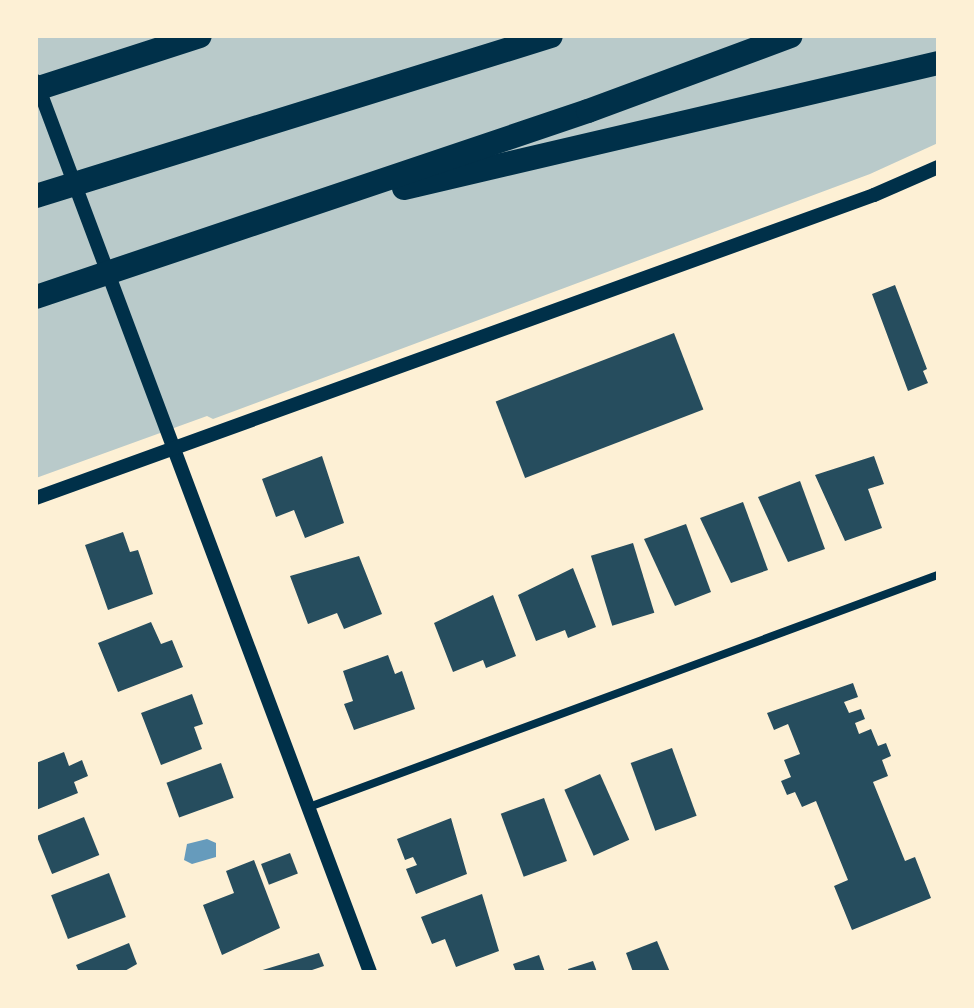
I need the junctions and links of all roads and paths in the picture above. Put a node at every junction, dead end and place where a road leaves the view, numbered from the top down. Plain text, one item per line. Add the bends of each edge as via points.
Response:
1 (179, 36) edge
2 (200, 36) edge
3 (551, 36) edge
4 (791, 36) edge
5 (146, 51) junction
6 (938, 63) edge
7 (36, 81) edge
8 (36, 89) edge
9 (938, 167) edge
10 (36, 196) edge
11 (242, 227) junction
12 (36, 297) edge
13 (174, 448) junction
14 (36, 498) edge
15 (938, 575) edge
16 (309, 807) junction
17 (370, 972) edge

1 - 5 highway
2 - 5 highway
3 - 10 highway
4 - 11 highway via 588,111
5 - 8 highway
6 - 11 highway
7 - 13 street
9 - 13 street via 874,195
11 - 12 highway
13 - 14 street
13 - 16 street
15 - 16 street
16 - 17 street

